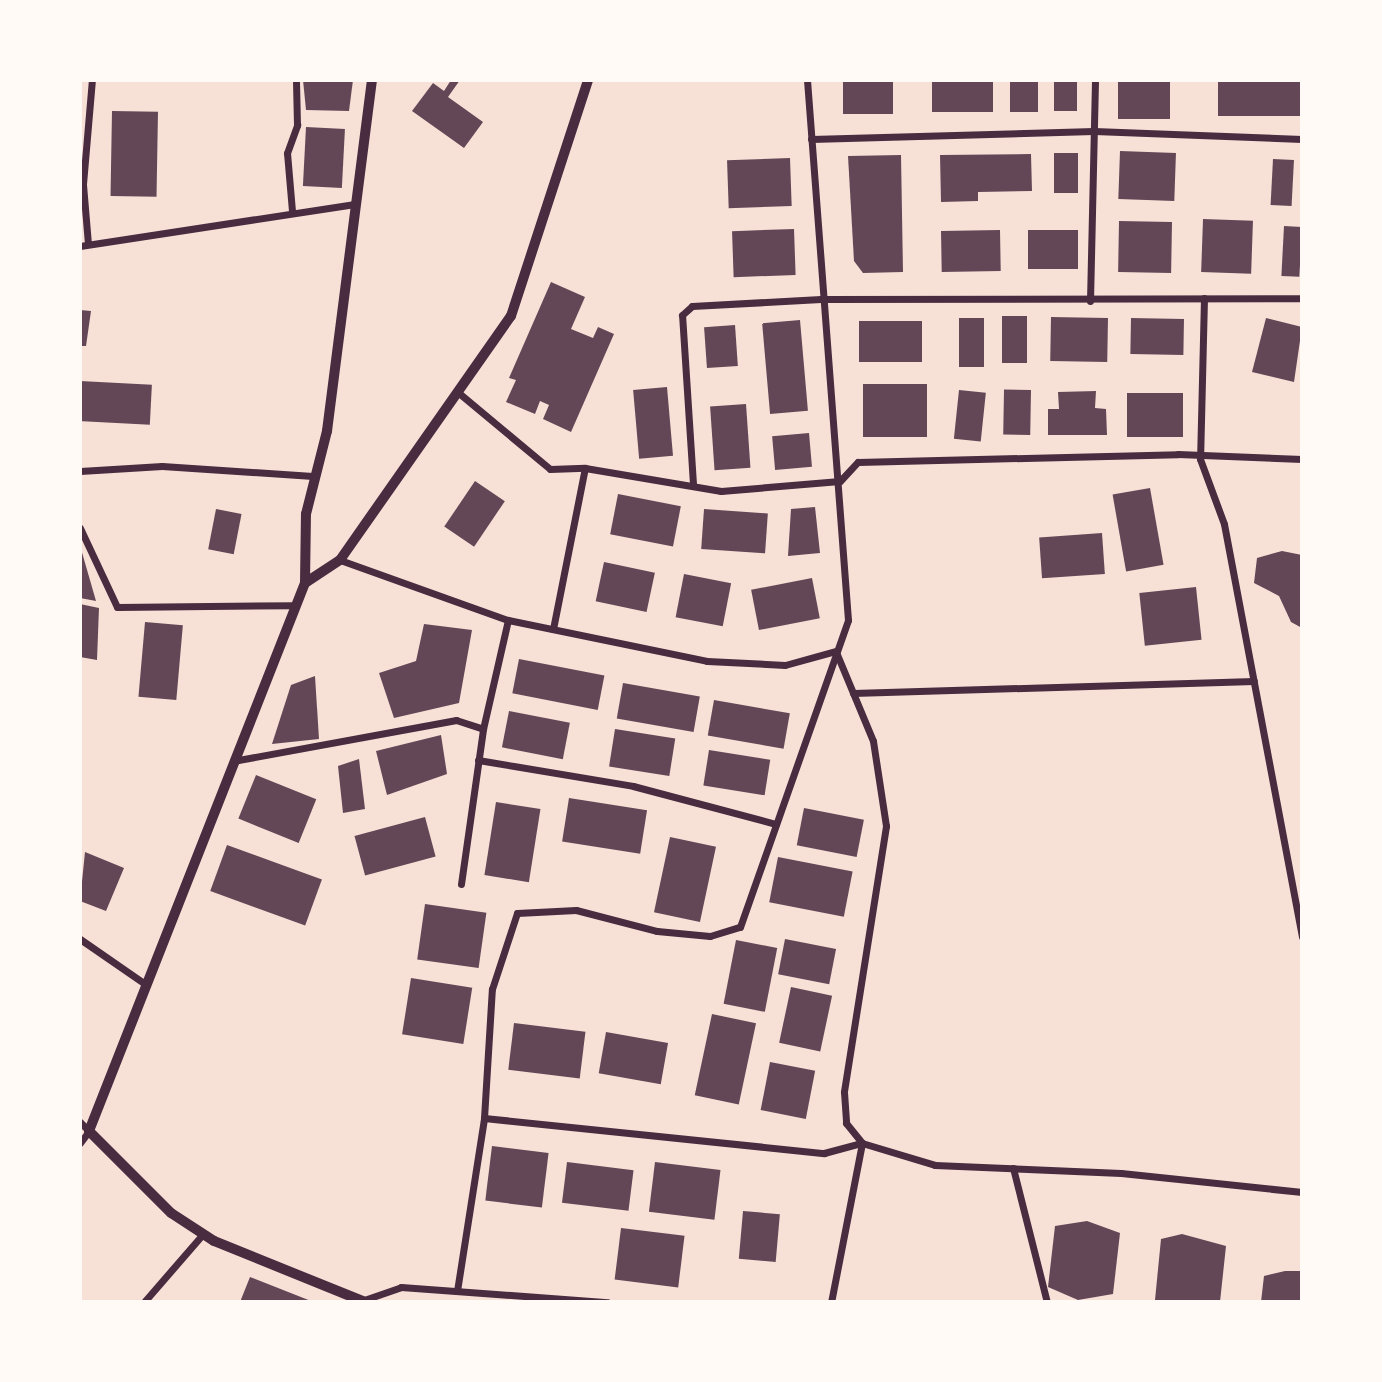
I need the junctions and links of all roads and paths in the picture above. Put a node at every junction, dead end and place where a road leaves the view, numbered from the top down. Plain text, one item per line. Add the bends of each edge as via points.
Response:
1 (92, 80) edge
2 (296, 80) edge
3 (372, 80) edge
4 (588, 80) edge
5 (807, 80) edge
6 (1095, 80) edge
7 (1094, 131) junction
8 (810, 139) junction
9 (1301, 139) edge
10 (355, 204) junction
11 (292, 211) junction
12 (84, 245) edge
13 (1204, 298) junction
14 (1301, 298) edge
15 (821, 299) junction
16 (1090, 301) junction
17 (460, 394) junction
18 (1200, 459) junction
19 (1301, 459) edge
20 (585, 468) junction
21 (80, 471) edge
22 (313, 476) junction
23 (840, 481) junction
24 (693, 484) junction
25 (80, 528) edge
26 (340, 560) junction
27 (305, 583) junction
28 (294, 605) junction
29 (508, 620) junction
30 (553, 629) junction
31 (836, 651) junction
32 (1254, 681) junction
33 (853, 693) junction
34 (483, 729) junction
35 (478, 760) junction
36 (230, 762) junction
37 (776, 824) junction
38 (461, 884) dead end
39 (1301, 937) edge
40 (80, 939) edge
41 (145, 984) junction
42 (484, 1118) junction
43 (80, 1122) edge
44 (89, 1131) junction
45 (80, 1143) edge
46 (862, 1143) junction
47 (1013, 1168) junction
48 (1301, 1192) edge
49 (203, 1234) junction
50 (457, 1291) junction
51 (144, 1301) edge
52 (364, 1301) edge
53 (607, 1301) edge
54 (831, 1301) edge
55 (1046, 1301) edge

1 - 12 street via 83,184
2 - 11 street via 297,125 286,153
3 - 10 street
4 - 17 street via 511,316
5 - 8 street
6 - 7 street
7 - 8 street
7 - 9 street
7 - 16 street
8 - 15 street
10 - 11 street
10 - 22 street via 327,431
11 - 12 street
13 - 14 street
13 - 16 street
13 - 18 street
15 - 16 street
15 - 23 street
15 - 24 street via 708,301 682,315
17 - 20 street via 550,469
17 - 26 street
18 - 19 street
18 - 23 street via 1178,454 858,462
18 - 32 street via 1224,524
20 - 24 street
20 - 30 street
21 - 22 street via 162,466
22 - 27 street
23 - 24 street via 721,491
23 - 31 street via 848,620
25 - 28 street via 117,607
26 - 27 street
26 - 29 street
27 - 28 street
28 - 36 street
29 - 30 street
29 - 34 street
30 - 31 street via 707,662 785,665
31 - 33 street
31 - 37 street
32 - 33 street
32 - 39 street
33 - 46 street via 873,741 886,826 844,1092 846,1123
34 - 35 street
34 - 36 street via 456,720
35 - 37 street via 633,786
35 - 38 street
36 - 41 street
37 - 42 street via 740,927 710,936 657,931 576,910 517,913 492,989
40 - 41 street
41 - 44 street
42 - 46 street via 824,1153
42 - 50 street
43 - 44 street
44 - 45 street
44 - 49 street via 171,1213
46 - 47 street via 935,1165
46 - 54 street
47 - 48 street
47 - 55 street
49 - 51 street
49 - 52 street
50 - 52 street via 401,1287
50 - 53 street

